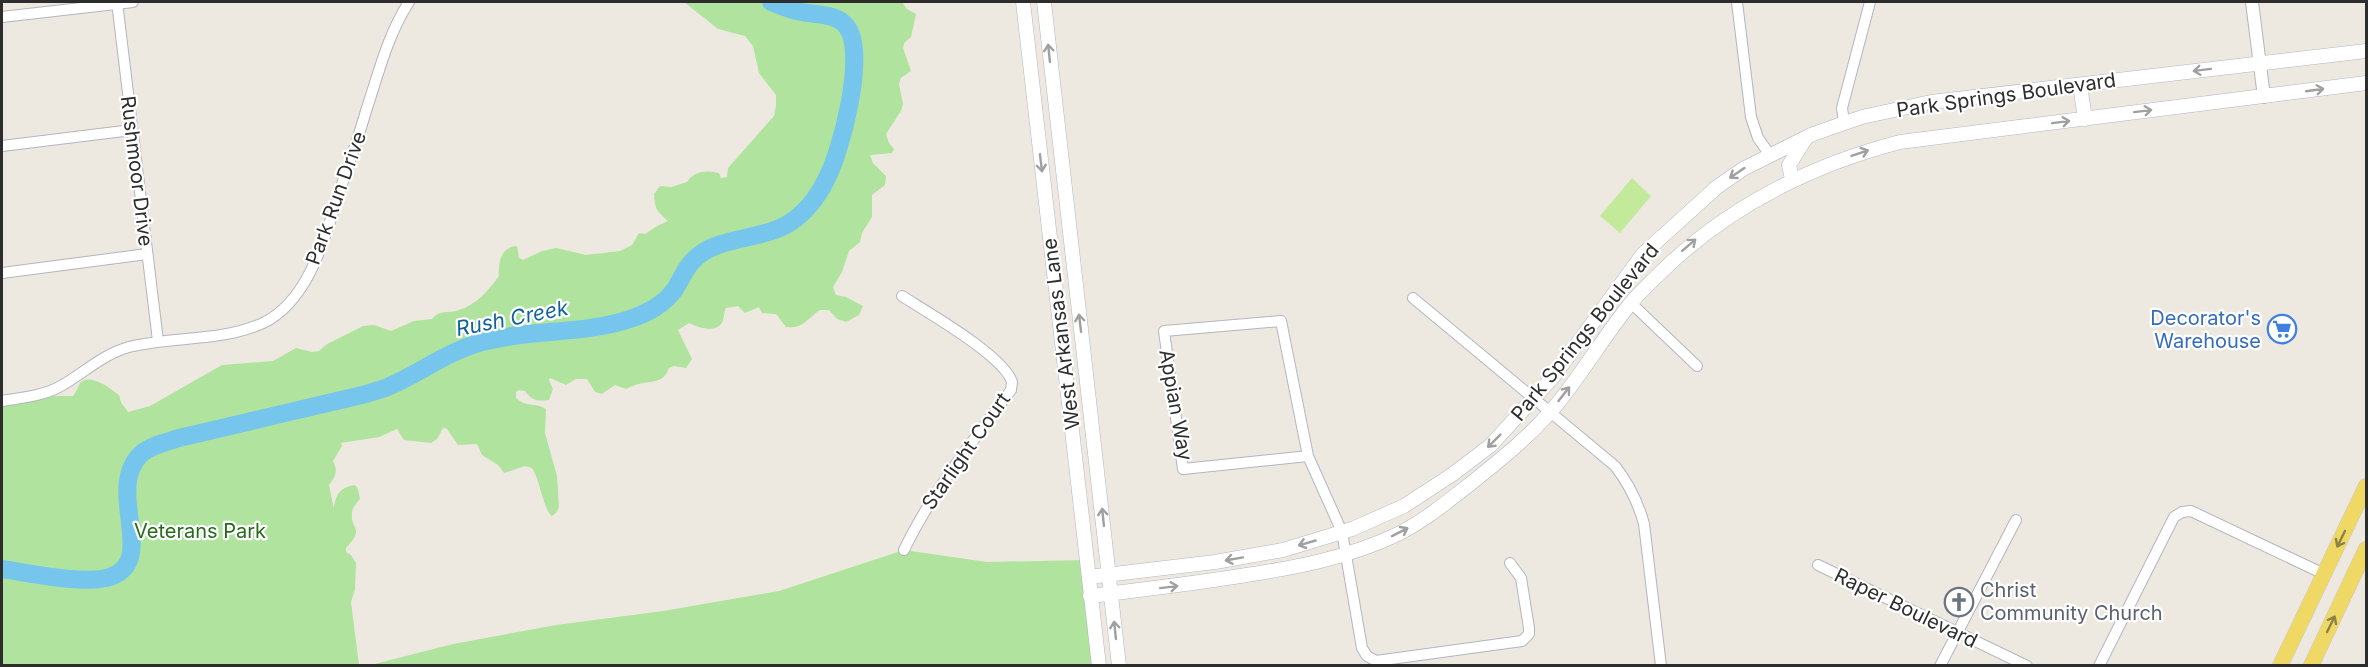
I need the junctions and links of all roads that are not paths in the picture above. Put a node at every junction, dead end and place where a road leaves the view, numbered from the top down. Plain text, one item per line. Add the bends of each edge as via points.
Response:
1 (117, 2) edge
2 (133, 2) edge
3 (409, 2) edge
4 (1023, 2) edge
5 (1044, 2) edge
6 (1737, 2) edge
7 (1870, 2) edge
8 (2252, 2) edge
9 (2, 17) edge
10 (2367, 51) edge
11 (2260, 63) junction
12 (2367, 83) edge
13 (2080, 85) junction
14 (2264, 97) junction
15 (2085, 119) junction
16 (1844, 122) junction
17 (132, 130) junction
18 (1807, 136) junction
19 (2, 146) edge
20 (1770, 155) junction
21 (1792, 179) junction
22 (147, 254) junction
23 (2, 273) edge
24 (902, 296) dead end
25 (1413, 298) dead end
26 (1631, 303) junction
27 (159, 341) junction
28 (1697, 366) dead end
29 (1534, 399) junction
30 (2, 401) edge
31 (1550, 411) junction
32 (1308, 456) junction
33 (2367, 486) edge
34 (2016, 520) dead end
35 (1342, 532) junction
36 (2367, 549) edge
37 (904, 550) dead end
38 (1346, 554) junction
39 (1510, 562) dead end
40 (1818, 565) dead end
41 (2324, 574) junction
42 (1109, 575) junction
43 (1089, 577) junction
44 (1111, 594) junction
45 (1090, 596) junction
46 (1956, 633) junction
47 (1099, 666) edge
48 (1119, 666) edge
49 (1661, 666) edge
50 (1940, 666) edge
51 (2027, 666) edge
52 (2099, 666) edge
53 (2280, 666) edge
54 (2311, 666) edge

1 - 2 street
1 - 9 street
1 - 17 street, Rushmoor Drive
3 - 27 street, Park Run Drive via 376,80 320,253 297,292 269,320 244,330
4 -> 43 main road, West Arkansas Lane
42 -> 5 main road, West Arkansas Lane
6 - 20 street via 1751,117 1758,138
7 - 16 street via 1842,108
8 - 11 street
10 - 11 main road, Park Springs Boulevard
11 -> 13 main road, Park Springs Boulevard
11 - 14 street
14 -> 12 main road, Park Springs Boulevard
13 - 15 main road
13 - 16 main road, Park Springs Boulevard via 1920,104
15 -> 14 main road, Park Springs Boulevard
21 -> 15 main road, Park Springs Boulevard via 1900,142
16 - 18 main road, Park Springs Boulevard
17 - 19 street
17 - 22 street, Rushmoor Drive
18 - 20 main road, Park Springs Boulevard
18 - 21 main road via 1789,165
20 -> 29 main road, Park Springs Boulevard via 1717,187 1643,254
26 -> 21 main road, Park Springs Boulevard via 1703,234
22 - 23 street
22 - 27 street, Rushmoor Drive
24 - 37 street, Starlight Court via 959,332 1006,370 1012,382 1011,390 919,519
25 - 29 street
26 - 28 street
31 -> 26 main road, Park Springs Boulevard
27 - 30 street, Park Run Drive via 111,353 56,388
29 - 31 street
29 -> 35 main road, Park Springs Boulevard via 1491,445 1453,474 1404,506
38 -> 31 main road, Park Springs Boulevard via 1399,533 1431,513 1520,444
31 - 49 street via 1615,466 1639,507
32 - 32 street, Appian Way via 1183,469 1164,331 1281,321
32 - 35 street, Appian Way
33 -> 41 main road
34 - 46 street
35 - 38 street, Appian Way
35 -> 42 main road, Park Springs Boulevard via 1238,558
54 -> 36 main road
38 - 39 street, Appian Way via 1362,648 1367,656 1382,662 1522,641 1529,628 1521,578
44 -> 38 main road, Park Springs Boulevard via 1294,568
40 - 46 street, Raper Boulevard
41 - 52 street via 2186,511 2174,517
41 - 53 main road
42 - 43 main road, Park Springs Boulevard
42 - 44 main road, West Arkansas Lane
43 - 45 main road, West Arkansas Lane
44 - 45 main road, Park Springs Boulevard
48 -> 44 main road, West Arkansas Lane
45 - 47 main road, West Arkansas Lane
46 - 50 street
46 - 51 street, Raper Boulevard

